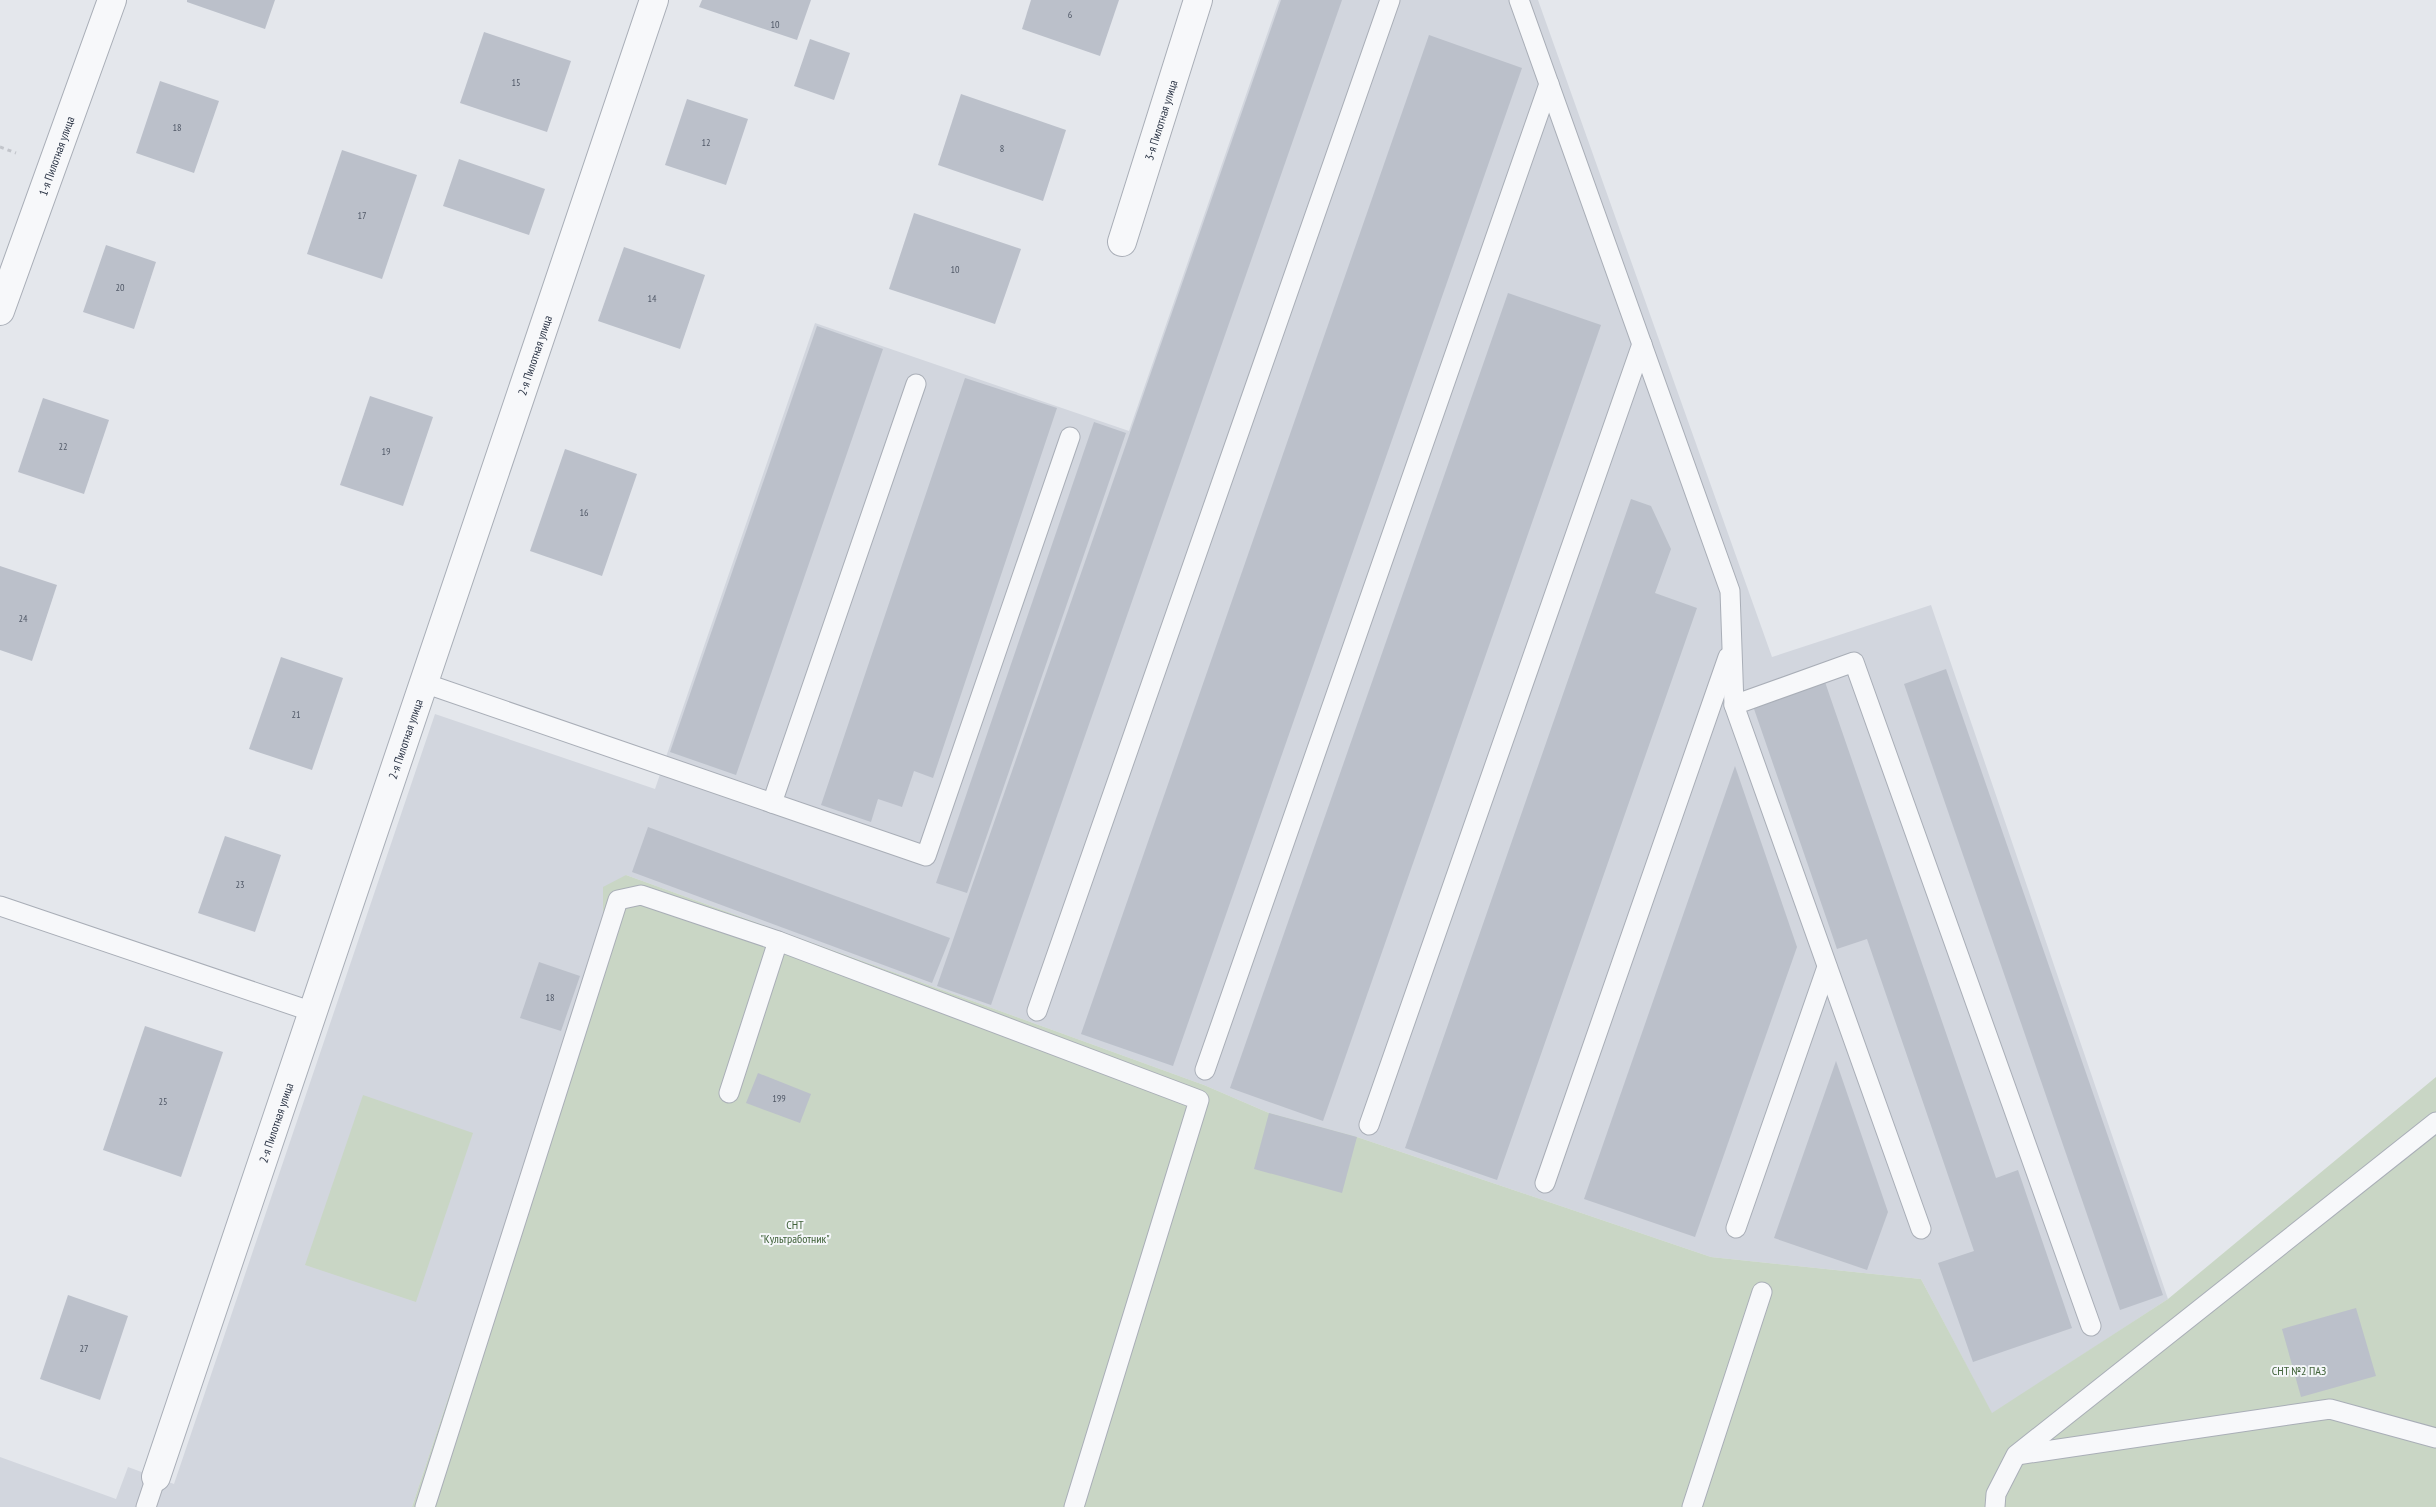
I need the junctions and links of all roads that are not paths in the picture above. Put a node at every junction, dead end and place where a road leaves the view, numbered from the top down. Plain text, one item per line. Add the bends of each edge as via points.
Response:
1 (112, 0) edge
2 (654, 0) edge
3 (1198, 0) edge
4 (1390, 0) edge
5 (1519, 0) edge
6 (1549, 84) junction
7 (1122, 242) dead end
8 (0, 311) edge
9 (1642, 344) junction
10 (916, 384) dead end
11 (1070, 437) dead end
12 (1732, 647) junction
13 (424, 683) junction
14 (1734, 705) junction
15 (772, 803) junction
16 (0, 906) edge
17 (778, 941) junction
18 (1827, 967) junction
19 (1037, 1011) dead end
20 (313, 1012) junction
21 (1205, 1070) dead end
22 (729, 1093) dead end
23 (2436, 1122) edge
24 (1369, 1125) dead end
25 (1545, 1182) dead end
26 (1736, 1228) dead end
27 (1921, 1229) dead end
28 (1762, 1292) dead end
29 (2091, 1326) dead end
30 (2436, 1438) edge
31 (2016, 1455) junction
32 (156, 1477) joint
33 (146, 1507) edge
34 (425, 1507) edge
35 (1074, 1507) edge
36 (1692, 1507) edge
37 (1995, 1507) edge

1 - 8 street, 1-я Пилотная улица
2 - 13 street, 2-я Пилотная улица
3 - 7 street, 3-я Пилотная улица
4 - 19 lane
5 - 6 lane
6 - 9 lane
6 - 21 lane
9 - 12 lane via 1730,591
9 - 24 lane
10 - 15 lane
11 - 15 lane via 926,856
12 - 14 lane
12 - 25 lane
13 - 15 lane
13 - 20 street, 2-я Пилотная улица
14 - 18 lane
14 - 29 lane via 1854,662
16 - 20 lane
17 - 22 lane
17 - 34 lane via 641,895 618,900
17 - 35 lane via 1199,1100
18 - 26 lane
18 - 27 lane
20 - 32 street, 2-я Пилотная улица
23 - 31 lane
28 - 36 lane
30 - 31 lane via 2330,1409
31 - 37 lane via 1996,1494
32 - 33 lane

